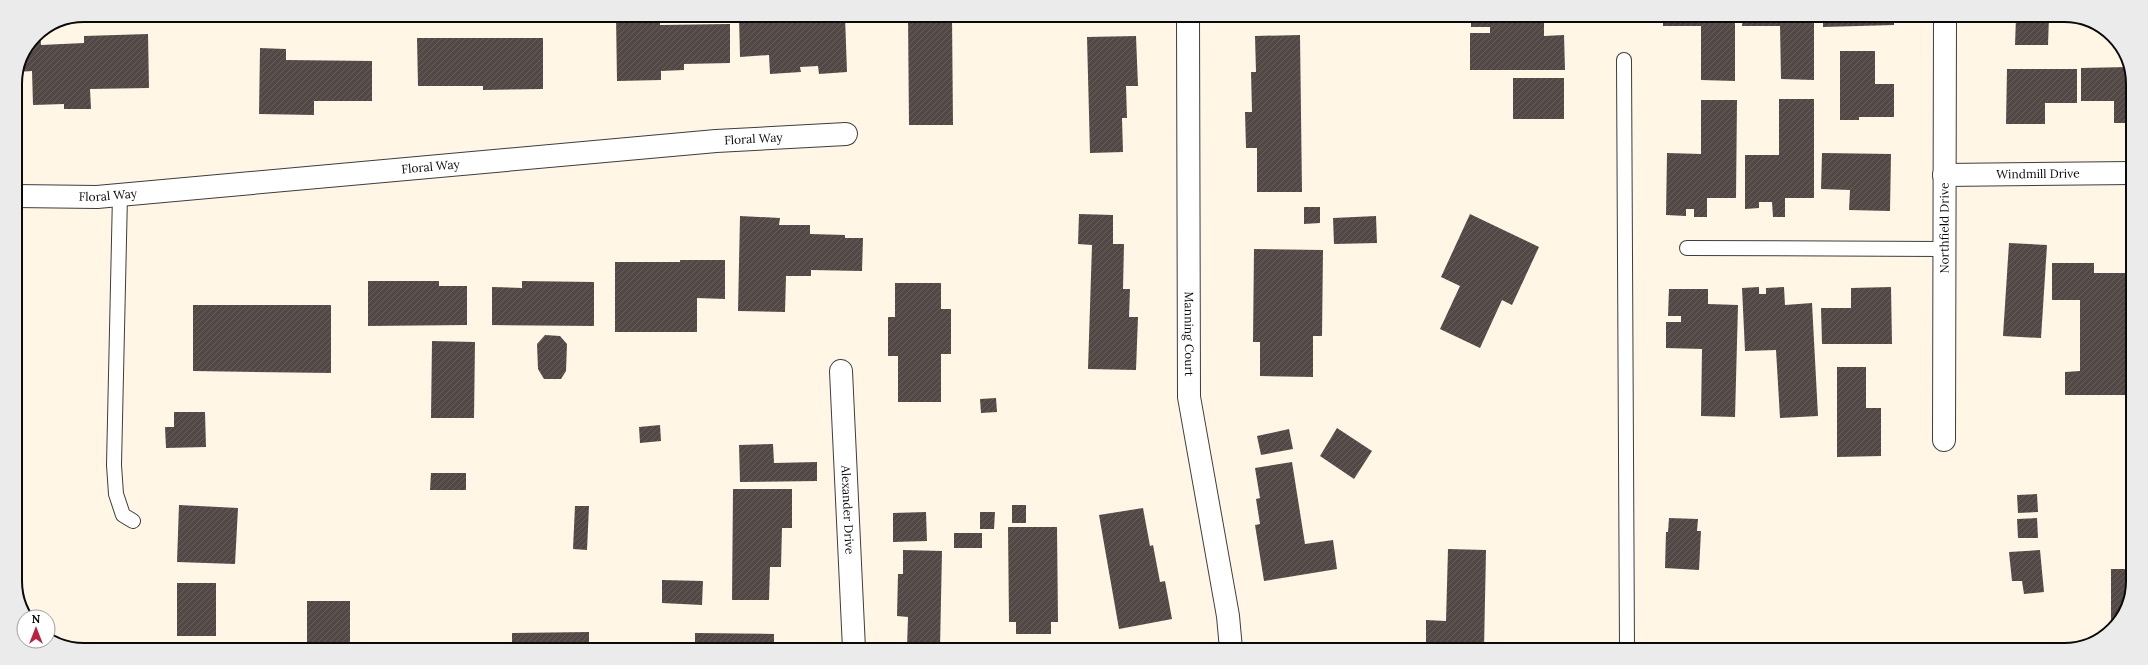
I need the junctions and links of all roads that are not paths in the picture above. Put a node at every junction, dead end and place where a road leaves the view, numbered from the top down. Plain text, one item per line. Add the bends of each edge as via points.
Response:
1 (1188, 22) edge
2 (1945, 22) edge
3 (1624, 60) dead end
4 (846, 134) dead end
5 (2126, 173) edge
6 (1944, 175) junction
7 (120, 195) junction
8 (22, 196) edge
9 (1686, 248) dead end
10 (1943, 249) junction
11 (841, 372) dead end
12 (1944, 440) dead end
13 (133, 521) dead end
14 (854, 643) edge
15 (1230, 643) edge
16 (1627, 643) edge

1 - 15 street, Manning Court via 1189,397 1228,616
2 - 6 street, Northfield Drive
3 - 16 lane
4 - 7 street, Floral Way via 716,140
5 - 6 street, Windmill Drive
6 - 10 street, Northfield Drive
7 - 8 street, Floral Way
7 - 13 lane via 114,465 116,494 123,515
9 - 10 lane
10 - 12 street, Northfield Drive
11 - 14 street, Alexander Drive

